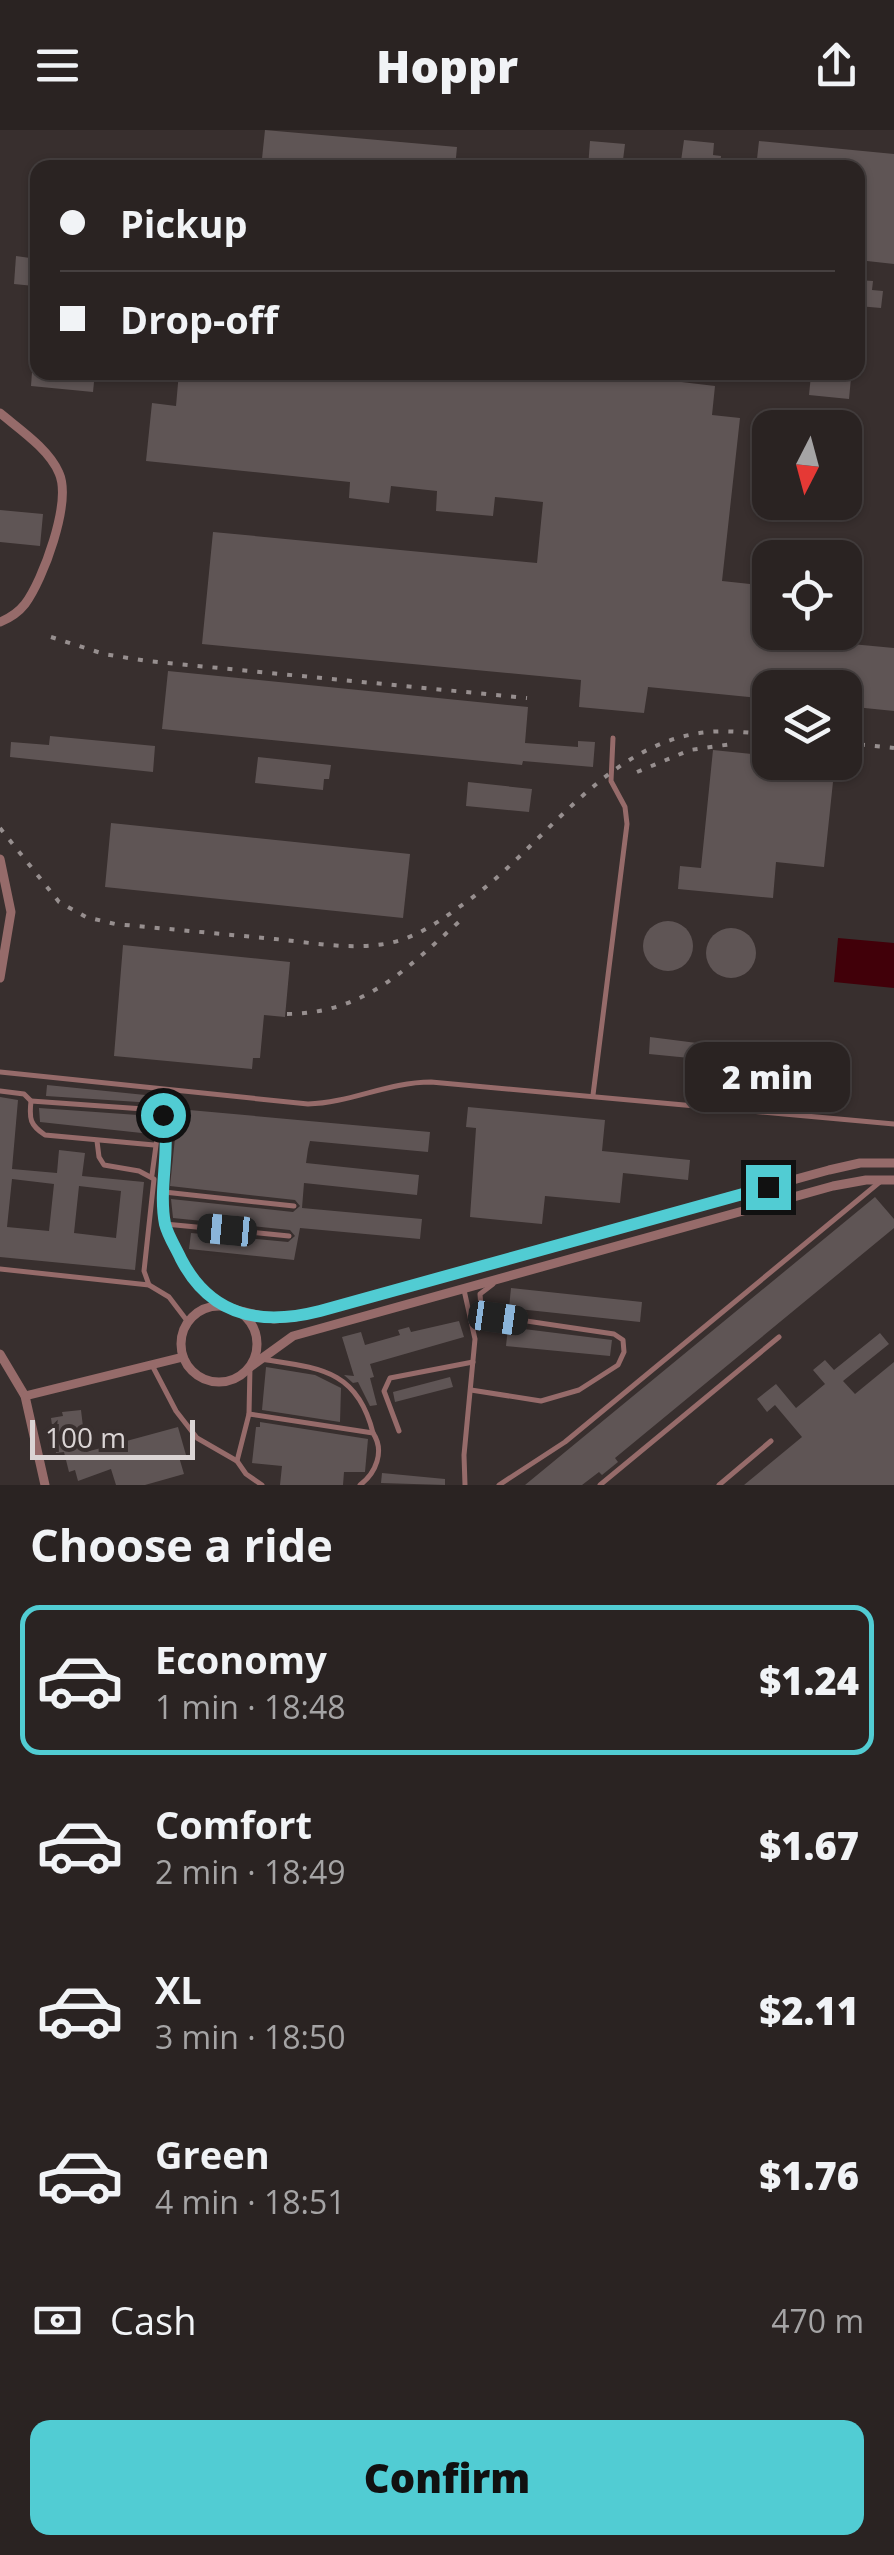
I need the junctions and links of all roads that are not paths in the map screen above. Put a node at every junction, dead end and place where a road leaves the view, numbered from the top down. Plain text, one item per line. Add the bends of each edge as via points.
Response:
1 (0, 412) edge
2 (0, 622) edge
3 (613, 738) dead end
4 (0, 859) edge
5 (0, 978) edge
6 (0, 1072) edge
7 (0, 1092) edge
8 (593, 1095) junction
9 (31, 1101) junction
10 (894, 1124) edge
11 (166, 1135) junction
12 (98, 1141) junction
13 (154, 1145) junction
14 (894, 1163) edge
15 (850, 1165) junction
16 (152, 1175) junction
17 (889, 1180) edge
18 (853, 1181) junction
19 (164, 1192) junction
20 (706, 1204) junction
21 (294, 1206) dead end
22 (710, 1220) junction
23 (165, 1224) junction
24 (290, 1236) dead end
25 (0, 1269) edge
26 (459, 1272) junction
27 (499, 1278) junction
28 (149, 1285) junction
29 (464, 1288) junction
30 (220, 1306) junction
31 (232, 1309) junction
32 (320, 1311) junction
33 (188, 1322) junction
34 (324, 1327) junction
35 (779, 1337) dead end
36 (0, 1354) edge
37 (183, 1356) junction
38 (261, 1359) junction
39 (473, 1362) junction
40 (152, 1364) junction
41 (250, 1367) junction
42 (471, 1390) junction
43 (25, 1396) junction
44 (249, 1414) junction
45 (399, 1431) dead end
46 (373, 1433) junction
47 (771, 1441) dead end
48 (237, 1462) junction
49 (46, 1485) edge
50 (262, 1485) edge
51 (360, 1485) edge
52 (465, 1485) edge
53 (499, 1485) edge
54 (600, 1485) edge
55 (720, 1485) edge

1 - 2 street via 52,460 64,489 33,590 20,610
3 - 8 lane via 611,781 627,824
4 - 5 street via 12,912
6 - 8 lane via 308,1104 409,1082
7 - 9 lane
8 - 10 lane
9 - 11 lane via 158,1110
9 - 12 lane via 29,1118 45,1134
11 - 13 lane
11 - 19 lane
12 - 13 lane
12 - 16 lane via 104,1166
13 - 16 lane
14 - 15 street
15 - 18 lane
15 - 20 street
16 - 28 lane via 144,1271
17 - 18 street
17 - 53 lane via 565,1442
18 - 22 street
19 - 21 lane
19 - 23 lane
20 - 22 lane
20 - 26 street
22 - 27 street
23 - 24 lane
23 - 30 lane via 195,1283
25 - 28 lane
26 - 29 street
26 - 32 street
27 - 29 street
27 - 42 lane via 480,1294 486,1315 614,1334 624,1352 618,1365 579,1390 540,1400
28 - 33 lane via 169,1297
29 - 34 street
29 - 39 lane via 475,1333
30 - 31 street
30 - 33 street
31 - 32 street via 274,1319
31 - 41 street via 256,1333
32 - 34 lane
33 - 37 street
34 - 38 street via 293,1336
35 - 54 lane
36 - 43 street
37 - 40 street
37 - 41 street via 197,1375 219,1382
38 - 41 street
38 - 46 lane via 334,1373
39 - 42 lane
39 - 45 lane via 390,1378 384,1390
40 - 43 street
40 - 48 lane via 198,1438
41 - 44 lane
42 - 52 lane
43 - 49 street
44 - 46 lane
44 - 48 lane
46 - 51 lane via 376,1467
47 - 55 lane
48 - 50 lane

